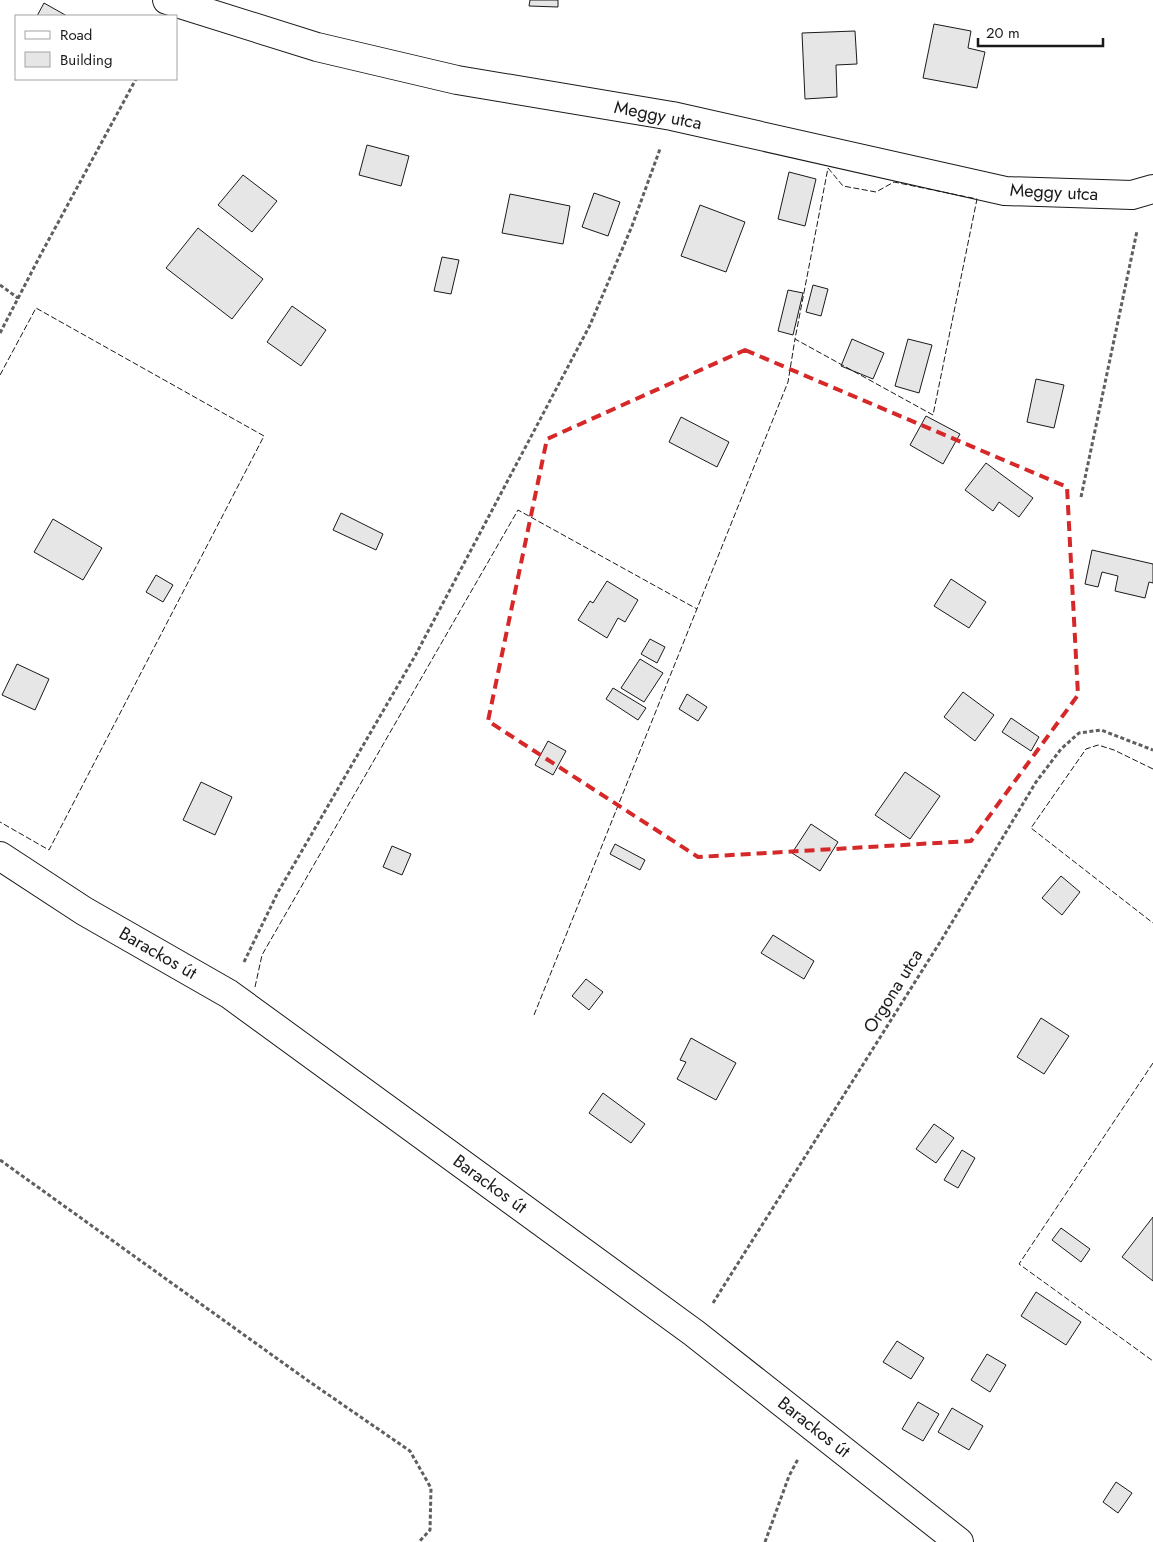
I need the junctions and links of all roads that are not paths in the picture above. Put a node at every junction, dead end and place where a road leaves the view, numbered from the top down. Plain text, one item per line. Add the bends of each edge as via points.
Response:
1 (167, 0) edge
2 (1142, 192) edge
3 (0, 856) edge
4 (959, 1542) edge

1 - 2 street, Meggy utca via 317,47 457,80 672,116 1005,191
3 - 4 street, Barackos út via 84,912 228,994 694,1333

